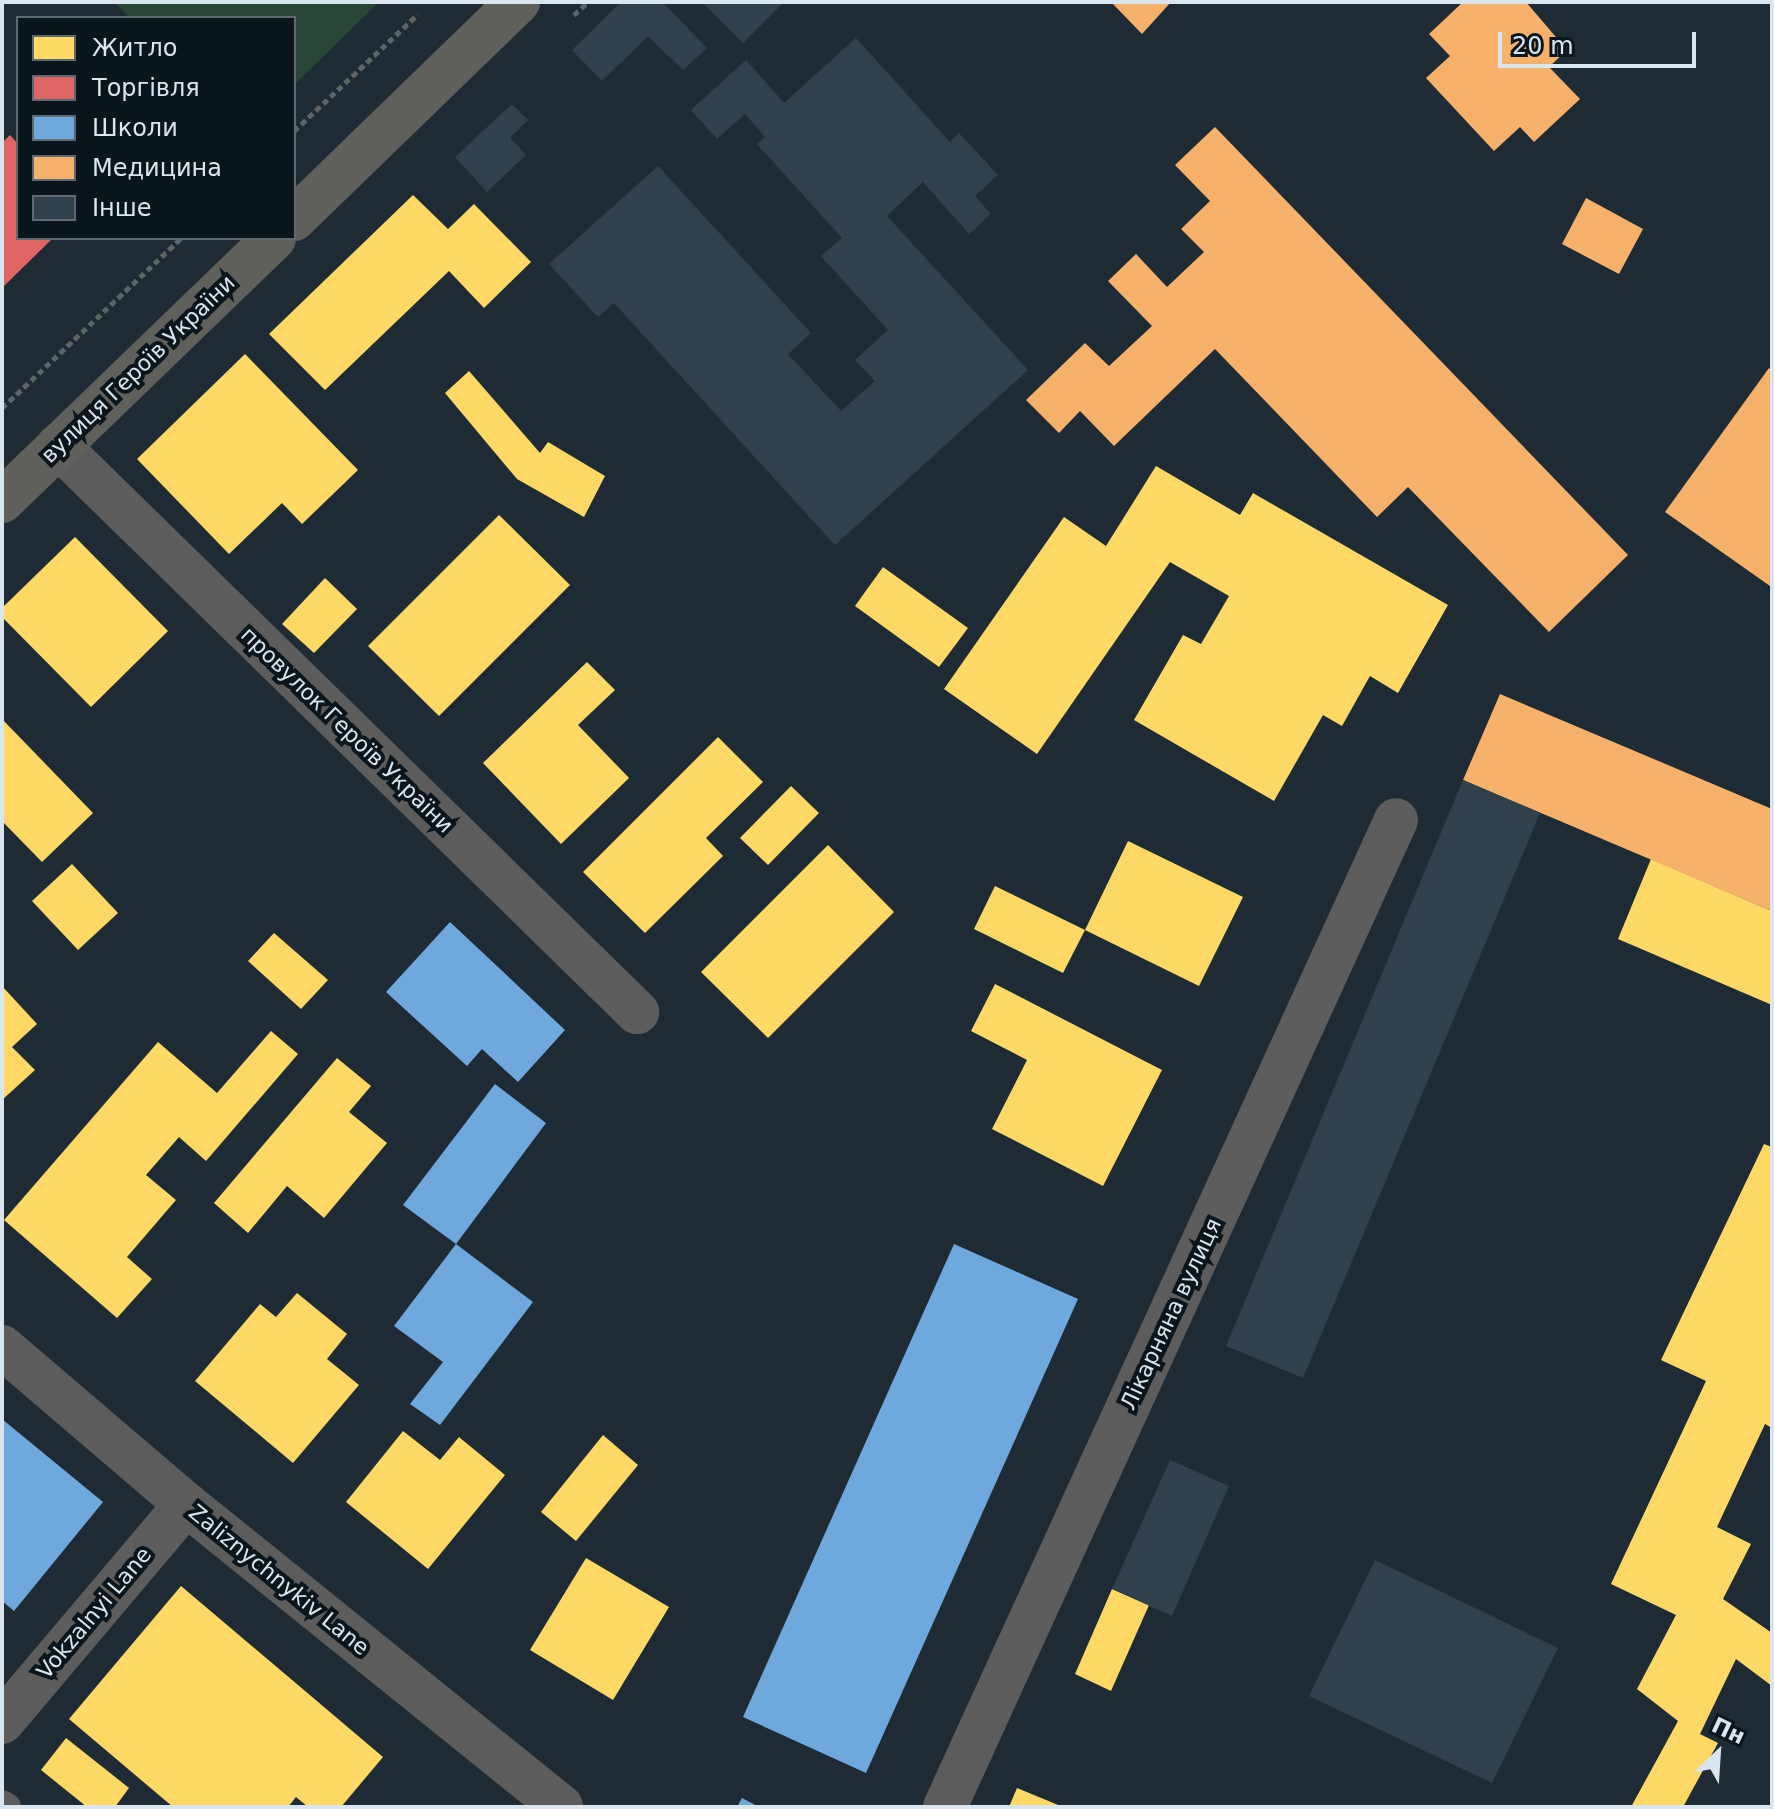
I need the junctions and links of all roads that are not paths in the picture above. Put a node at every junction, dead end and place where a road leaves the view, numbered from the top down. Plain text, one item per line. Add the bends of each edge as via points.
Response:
1 (518, 2) edge
2 (296, 217) edge
3 (272, 240) edge
4 (58, 446) junction
5 (2, 501) edge
6 (1396, 820) dead end
7 (637, 1012) dead end
8 (2, 1347) edge
9 (186, 1504) junction
10 (2, 1722) edge
11 (561, 1807) edge
12 (945, 1807) edge

1 - 2 street
3 - 4 street, вулиця Героїв України
4 - 5 street, вулиця Героїв України
4 - 7 street, провулок Героїв України
6 - 12 street, Лікарняна вулиця
8 - 9 street, Zaliznychnykiv Lane
9 - 10 street, Vokzalnyi Lane
9 - 11 street, Zaliznychnykiv Lane

